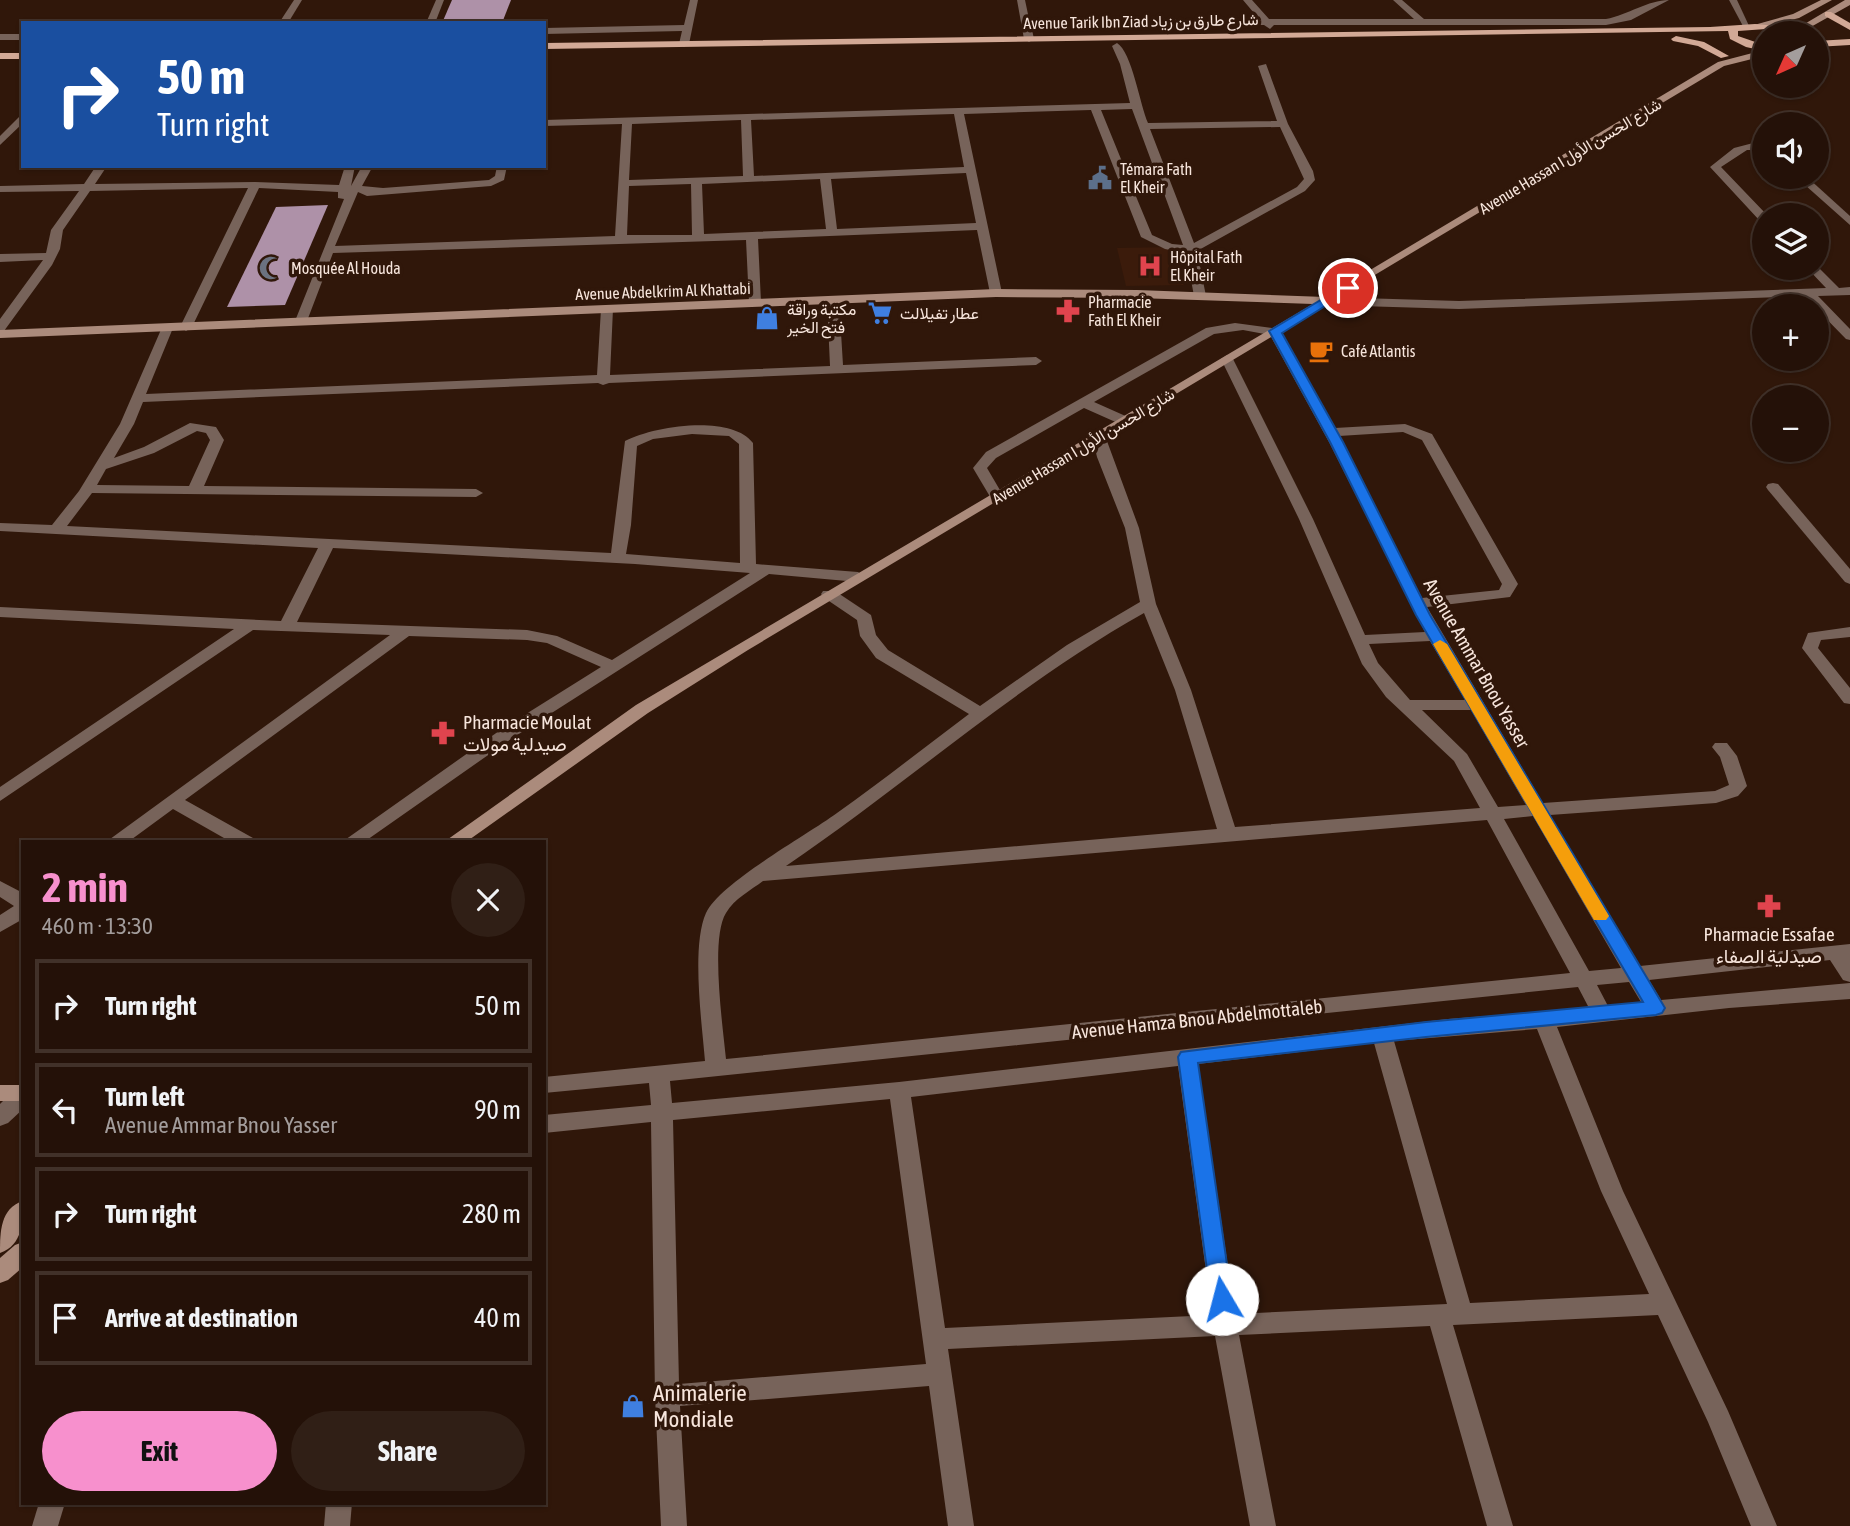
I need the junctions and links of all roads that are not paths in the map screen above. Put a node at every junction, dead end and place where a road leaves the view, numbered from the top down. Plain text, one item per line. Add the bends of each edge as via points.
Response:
1 (298, 0) edge
2 (440, 0) edge
3 (694, 0) edge
4 (1021, 0) edge
5 (1247, 0) edge
6 (1397, 0) edge
7 (1665, 0) edge
8 (1733, 0) edge
9 (1828, 0) edge
10 (1850, 1) edge
11 (1828, 14) junction
12 (284, 21) edge
13 (431, 21) edge
14 (1265, 21) junction
15 (1421, 21) junction
16 (1775, 21) edge
17 (1817, 21) edge
18 (1026, 22) junction
19 (1752, 26) edge
20 (1743, 27) junction
21 (1850, 27) edge
22 (687, 28) junction
23 (546, 31) edge
24 (1850, 33) edge
25 (1277, 34) junction
26 (1829, 34) edge
27 (0, 37) edge
28 (21, 37) edge
29 (1029, 38) junction
30 (1676, 39) junction
31 (1739, 41) junction
32 (1850, 42) edge
33 (1829, 43) edge
34 (684, 44) junction
35 (546, 46) edge
36 (1117, 46) junction
37 (1752, 46) edge
38 (546, 54) edge
39 (1752, 54) edge
40 (21, 55) edge
41 (0, 56) edge
42 (1723, 60) junction
43 (0, 63) edge
44 (21, 63) edge
45 (1264, 66) dead end
46 (1094, 106) junction
47 (1136, 106) junction
48 (958, 111) junction
49 (746, 117) junction
50 (627, 121) junction
51 (546, 123) edge
52 (1283, 124) junction
53 (1143, 125) junction
54 (0, 126) edge
55 (18, 126) edge
56 (0, 142) edge
57 (1752, 145) edge
58 (1159, 166) junction
59 (1118, 167) junction
60 (100, 168) edge
61 (351, 168) edge
62 (367, 168) edge
63 (502, 168) edge
64 (969, 170) junction
65 (825, 177) junction
66 (749, 179) junction
67 (696, 180) junction
68 (625, 183) junction
69 (85, 188) junction
70 (0, 189) edge
71 (1814, 189) edge
72 (252, 191) junction
73 (348, 194) junction
74 (1752, 206) edge
75 (1850, 222) edge
76 (982, 226) junction
77 (832, 232) junction
78 (752, 236) junction
79 (621, 239) junction
80 (698, 239) junction
81 (331, 250) junction
82 (1191, 250) junction
83 (51, 256) junction
84 (0, 258) edge
85 (1829, 280) edge
86 (1843, 291) edge
87 (1807, 292) junction
88 (996, 293) junction
89 (1200, 296) junction
90 (834, 300) junction
91 (1327, 301) junction
92 (755, 303) junction
93 (607, 309) junction
94 (301, 321) junction
95 (186, 327) junction
96 (0, 328) edge
97 (167, 328) junction
98 (1275, 331) junction
99 (0, 334) edge
100 (1850, 337) edge
101 (1227, 359) junction
102 (1036, 361) dead end
103 (837, 371) junction
104 (603, 381) junction
105 (137, 398) junction
106 (1084, 403) junction
107 (1125, 421) junction
108 (1331, 432) junction
109 (1099, 436) junction
110 (103, 466) junction
111 (1773, 487) dead end
112 (88, 489) junction
113 (194, 491) junction
114 (476, 493) dead end
115 (997, 497) junction
116 (5, 528) edge
117 (56, 530) junction
118 (328, 543) junction
119 (0, 546) edge
120 (618, 558) junction
121 (757, 569) junction
122 (858, 577) junction
123 (1850, 579) edge
124 (829, 594) junction
125 (1417, 603) junction
126 (1149, 604) junction
127 (0, 612) edge
128 (250, 625) junction
129 (287, 625) junction
130 (404, 632) junction
131 (1850, 632) edge
132 (1436, 636) junction
133 (1360, 640) junction
134 (615, 667) junction
135 (1850, 699) edge
136 (1405, 705) junction
137 (1476, 705) junction
138 (980, 713) junction
139 (1721, 747) dead end
140 (0, 795) edge
141 (172, 801) junction
142 (1538, 811) junction
143 (1494, 814) junction
144 (1228, 834) junction
145 (118, 840) edge
146 (242, 840) edge
147 (354, 840) edge
148 (456, 840) edge
149 (760, 875) junction
150 (0, 888) edge
151 (21, 901) edge
152 (21, 910) edge
153 (0, 925) edge
154 (1843, 952) edge
155 (1635, 975) junction
156 (1850, 975) edge
157 (1585, 980) junction
158 (1850, 991) edge
159 (1656, 1008) junction
160 (1602, 1014) junction
161 (1544, 1021) junction
162 (1382, 1034) junction
163 (1187, 1057) junction
164 (716, 1068) junction
165 (659, 1073) junction
166 (546, 1085) edge
167 (899, 1090) junction
168 (0, 1093) edge
169 (21, 1094) edge
170 (21, 1096) edge
171 (662, 1112) junction
172 (0, 1117) edge
173 (546, 1124) edge
174 (21, 1213) edge
175 (0, 1243) edge
176 (21, 1254) edge
177 (0, 1273) edge
178 (1665, 1304) junction
179 (1450, 1316) junction
180 (1225, 1326) junction
181 (936, 1339) junction
182 (939, 1374) junction
183 (667, 1396) junction
184 (51, 1505) edge
185 (339, 1505) edge
186 (45, 1526) edge
187 (337, 1526) edge
188 (674, 1526) edge
189 (961, 1526) edge
190 (1263, 1526) edge
191 (1500, 1526) edge
192 (1764, 1526) edge

1 - 12 street
2 - 13 street
3 - 22 street
4 - 18 street
5 - 14 street
6 - 15 street
7 - 15 street via 1614,22
8 - 20 street
9 - 16 main road
10 - 11 main road
11 - 17 main road
11 - 21 main road
14 - 15 street
14 - 18 street
14 - 25 street
18 - 29 street
19 - 20 main road
20 - 25 main road, Avenue Tarik Ibn Ziad شارع طارق بن زياد
20 - 31 main road via 1732,33
22 - 23 street
22 - 34 street
24 - 26 main road
25 - 29 main road, Avenue Tarik Ibn Ziad شارع طارق بن زياد
27 - 28 street
29 - 34 main road, Avenue Tarik Ibn Ziad شارع طارق بن زياد
30 - 31 main road, Avenue Tarik Ibn Ziad شارع طارق بن زياد
30 - 36 main road, Avenue Tarik Ibn Ziad شارع طارق بن زياد
30 - 42 main road via 1701,44
31 - 37 main road, Avenue Hassan I شارع الحسن الأول
31 - 42 main road, Avenue Hassan I شارع الحسن الأول
32 - 33 main road
34 - 35 main road, Avenue Tarik Ibn Ziad شارع طارق بن زياد
36 - 38 main road, Avenue Tarik Ibn Ziad شارع طارق بن زياد
36 - 47 street
39 - 42 main road, Avenue Hassan I شارع الحسن الأول
40 - 41 main road
42 - 91 main road, Avenue Hassan I شارع الحسن الأول
43 - 44 main road
45 - 52 street
46 - 47 street
46 - 48 street
46 - 59 street
47 - 53 street
48 - 49 street
48 - 64 street
49 - 50 street
49 - 66 street
50 - 51 street
50 - 68 street
52 - 53 street
52 - 82 street via 1308,171 1308,185
53 - 58 street
54 - 55 street
55 - 56 street
57 - 74 street via 1716,167
58 - 59 street
58 - 82 street
59 - 82 street via 1147,237
60 - 69 street
61 - 73 street
62 - 73 street
63 - 73 street via 500,178 491,183
64 - 65 street
64 - 76 street
65 - 66 street
65 - 77 street
66 - 67 street
67 - 68 street
67 - 80 street
68 - 79 street
69 - 70 street
69 - 72 street
69 - 83 street via 57,230
71 - 75 street
72 - 73 street
72 - 95 street
73 - 81 street
76 - 77 street
76 - 88 street
77 - 78 street
78 - 80 street
78 - 92 street
79 - 80 street
79 - 81 street
81 - 94 street
82 - 89 street
83 - 84 street
83 - 96 street
85 - 86 street
86 - 87 street
87 - 91 street via 1459,305
87 - 100 street
88 - 89 main road, Avenue Abdelkrim Al Khattabi
88 - 90 main road, Avenue Abdelkrim Al Khattabi
89 - 91 main road, Avenue Abdelkrim Al Khattabi
90 - 92 main road, Avenue Abdelkrim Al Khattabi
90 - 103 street
91 - 98 main road, Avenue Hassan I شارع الحسن الأول
92 - 93 main road, Avenue Abdelkrim Al Khattabi
93 - 94 main road, Avenue Abdelkrim Al Khattabi
93 - 104 street
94 - 95 main road, Avenue Abdelkrim Al Khattabi
95 - 97 main road, Avenue Abdelkrim Al Khattabi
97 - 99 main road, Avenue Abdelkrim Al Khattabi
97 - 105 street
98 - 101 main road, Avenue Hassan I شارع الحسن الأول
98 - 106 street via 1248,326 1210,331
98 - 108 street, Avenue Ammar Bnou Yasser
101 - 107 main road, Avenue Hassan I شارع الحسن الأول
101 - 133 street
102 - 103 street
103 - 104 street
104 - 105 street
105 - 110 street
106 - 107 street
106 - 115 street via 991,456 980,468
107 - 109 main road, Avenue Hassan I شارع الحسن الأول
108 - 125 street, Avenue Ammar Bnou Yasser
108 - 125 street via 1405,428 1427,437 1510,584 1504,594 1490,597
109 - 115 main road, Avenue Hassan I شارع الحسن الأول
109 - 126 street via 1132,528
110 - 112 street
110 - 113 street via 149,450 186,429 204,426 216,440 215,452
111 - 123 street
112 - 113 street
112 - 117 street
113 - 114 street
115 - 122 main road, Avenue Hassan I شارع الحسن الأول
116 - 117 street
116 - 119 street
117 - 118 street
118 - 120 street
118 - 129 street
120 - 121 street
120 - 121 street via 630,444 662,434 728,432 746,443
121 - 122 street
121 - 134 street
122 - 124 main road, Avenue Hassan I شارع الحسن الأول
124 - 138 street via 865,618 868,636 882,654
124 - 148 main road, Avenue Hassan I شارع الحسن الأول via 642,709
125 - 132 street, Avenue Ammar Bnou Yasser
126 - 138 street
126 - 144 street via 1183,690
127 - 128 street
128 - 129 street
128 - 140 street
129 - 130 street
130 - 134 street via 527,635 551,639
130 - 141 street
131 - 135 street via 1814,636 1810,642 1816,658
132 - 133 street
132 - 137 street, Avenue Ammar Bnou Yasser
133 - 136 street via 1381,680
134 - 147 street via 495,742
136 - 137 street
136 - 143 street via 1461,758
137 - 142 street, Avenue Ammar Bnou Yasser
138 - 149 street
139 - 142 street via 1737,776 1738,786 1732,792
141 - 145 street
141 - 146 street
142 - 143 street
142 - 155 street, Avenue Ammar Bnou Yasser
143 - 144 street
143 - 157 street
144 - 149 street
149 - 164 street via 730,897 713,917 709,942
150 - 151 street
152 - 153 street
154 - 155 street, Avenue Hamza Bnou Abdelmottaleb
154 - 156 street
155 - 157 street, Avenue Hamza Bnou Abdelmottaleb
155 - 159 street, Avenue Ammar Bnou Yasser
157 - 160 street
157 - 164 street, Avenue Hamza Bnou Abdelmottaleb
158 - 159 street
159 - 160 street
160 - 161 street
161 - 162 street
161 - 178 street via 1602,1168
162 - 163 street
162 - 179 street
163 - 167 street
163 - 180 street
164 - 165 street, Avenue Hamza Bnou Abdelmottaleb
165 - 166 street, Avenue Hamza Bnou Abdelmottaleb
165 - 171 street
167 - 171 street
167 - 181 street
168 - 169 main road
170 - 172 street
171 - 173 street
171 - 183 street
174 - 175 main road
176 - 177 main road
178 - 179 street
178 - 192 street
179 - 180 street
179 - 191 street
180 - 181 street
180 - 190 street
181 - 182 street
182 - 183 street
182 - 189 street
183 - 188 street
184 - 186 street
185 - 187 street

